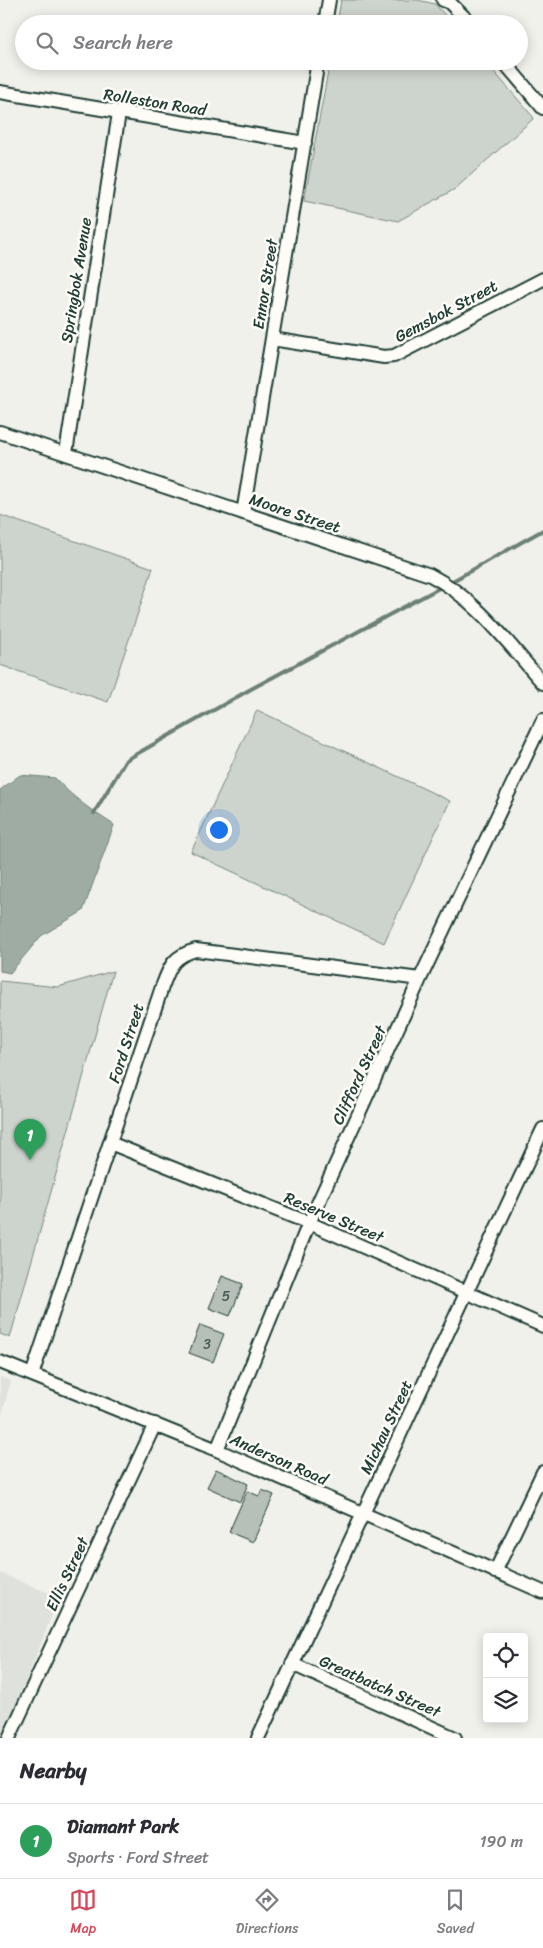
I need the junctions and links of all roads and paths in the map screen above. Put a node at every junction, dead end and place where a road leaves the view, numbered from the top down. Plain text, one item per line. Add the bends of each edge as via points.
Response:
1 (329, 0) edge
2 (443, 0) edge
3 (326, 15) edge
4 (461, 15) edge
5 (316, 70) edge
6 (511, 70) edge
7 (0, 92) edge
8 (543, 108) edge
9 (119, 113) junction
10 (304, 143) junction
11 (543, 279) edge
12 (272, 339) junction
13 (0, 432) edge
14 (66, 453) junction
15 (243, 513) junction
16 (543, 683) edge
17 (543, 720) edge
18 (420, 979) junction
19 (543, 1130) edge
20 (110, 1143) junction
21 (309, 1224) junction
22 (467, 1293) junction
23 (543, 1326) edge
24 (0, 1362) edge
25 (32, 1375) junction
26 (155, 1424) junction
27 (217, 1450) junction
28 (543, 1472) edge
29 (362, 1513) junction
30 (495, 1572) junction
31 (543, 1592) edge
32 (292, 1664) junction
33 (9, 1738) edge
34 (258, 1738) edge
35 (455, 1738) edge

1 - 3 street
2 - 4 street
5 - 10 street, Ennor Street
6 - 8 street
7 - 9 street, Rolleston Road
9 - 10 street, Rolleston Road
9 - 14 street, Springbok Avenue
10 - 12 street, Ennor Street
11 - 12 street, Gemsbok Street via 394,356
12 - 15 street, Ennor Street
13 - 14 street, Moore Street
14 - 15 street, Moore Street
15 - 16 street, Moore Street via 446,583 479,612
17 - 18 street, Clifford Street
18 - 20 street, Ford Street via 196,950 185,953 174,961 162,987
18 - 21 street, Clifford Street
19 - 22 street, Michau Street
20 - 21 street, Reserve Street
20 - 25 street, Ford Street
21 - 22 street, Reserve Street
21 - 27 street, Clifford Street
22 - 23 street, Reserve Street
22 - 29 street, Michau Street
24 - 25 street, Anderson Road
25 - 26 street, Anderson Road
26 - 27 street, Anderson Road
26 - 33 street, Ellis Street
27 - 29 street, Anderson Road
28 - 30 street
29 - 30 street, Anderson Road
29 - 32 street, Michau Street
30 - 31 street, Anderson Road
32 - 34 street, Michau Street
32 - 35 street, Greatbatch Street

